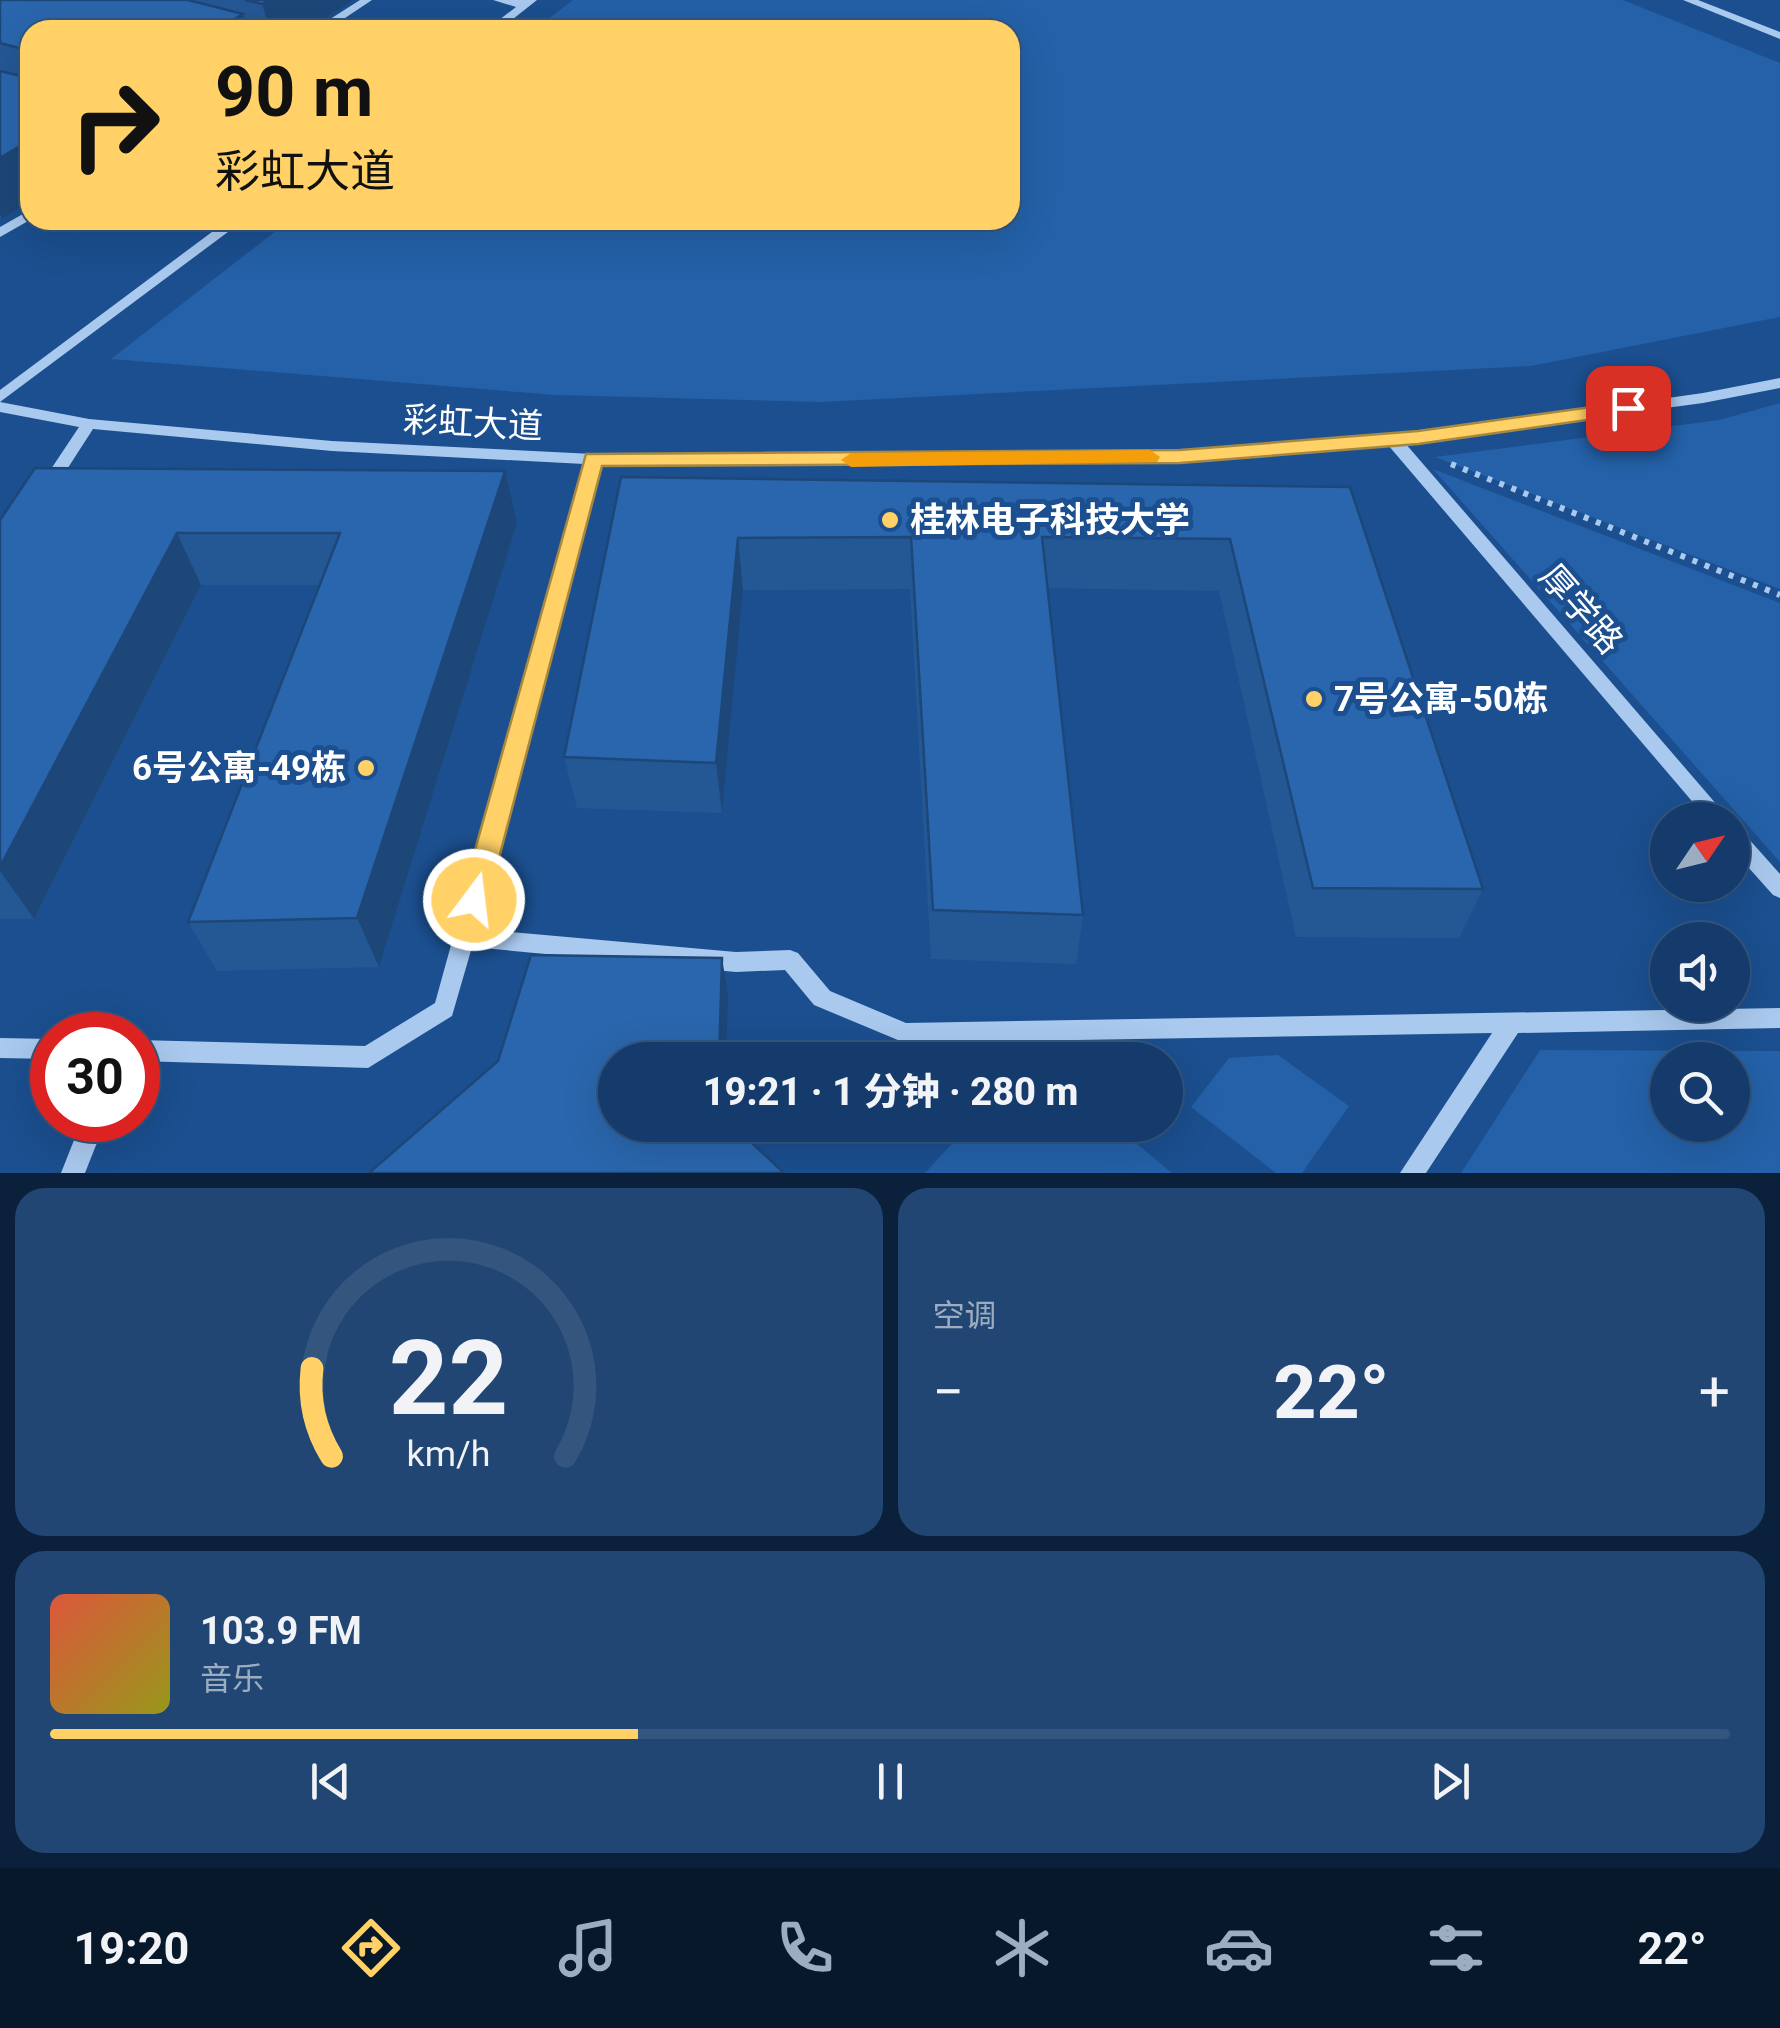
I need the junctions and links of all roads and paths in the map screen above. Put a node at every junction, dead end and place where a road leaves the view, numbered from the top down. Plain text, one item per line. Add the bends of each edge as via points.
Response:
1 (368, 0) edge
2 (498, 0) edge
3 (1688, 0) edge
4 (528, 3) edge
5 (335, 20) edge
6 (505, 20) edge
7 (1780, 36) edge
8 (224, 230) edge
9 (1780, 382) edge
10 (0, 396) edge
11 (0, 407) edge
12 (89, 424) junction
13 (1393, 440) junction
14 (593, 459) junction
15 (1448, 462) dead end
16 (40, 499) edge
17 (1780, 595) edge
18 (1705, 802) edge
19 (1750, 855) edge
20 (1780, 889) edge
21 (464, 937) junction
22 (1780, 1018) edge
23 (1512, 1023) junction
24 (0, 1048) edge
25 (30, 1049) edge
26 (160, 1052) edge
27 (85, 1142) edge
28 (73, 1173) edge
29 (1412, 1173) edge

1 - 5 street
2 - 4 street
3 - 7 street
4 - 6 street
8 - 10 street
9 - 13 street, 彩虹大道
11 - 12 street, 彩虹大道
12 - 14 street, 彩虹大道 via 332,446
12 - 16 street
13 - 14 street, 彩虹大道 via 1180,456
13 - 18 street, 厚学路
14 - 21 street
15 - 17 path
19 - 20 street
21 - 23 street via 736,962 790,960 822,998 905,1033
21 - 26 street via 444,1009 368,1057
22 - 23 street
23 - 29 street
24 - 25 street
27 - 28 street

